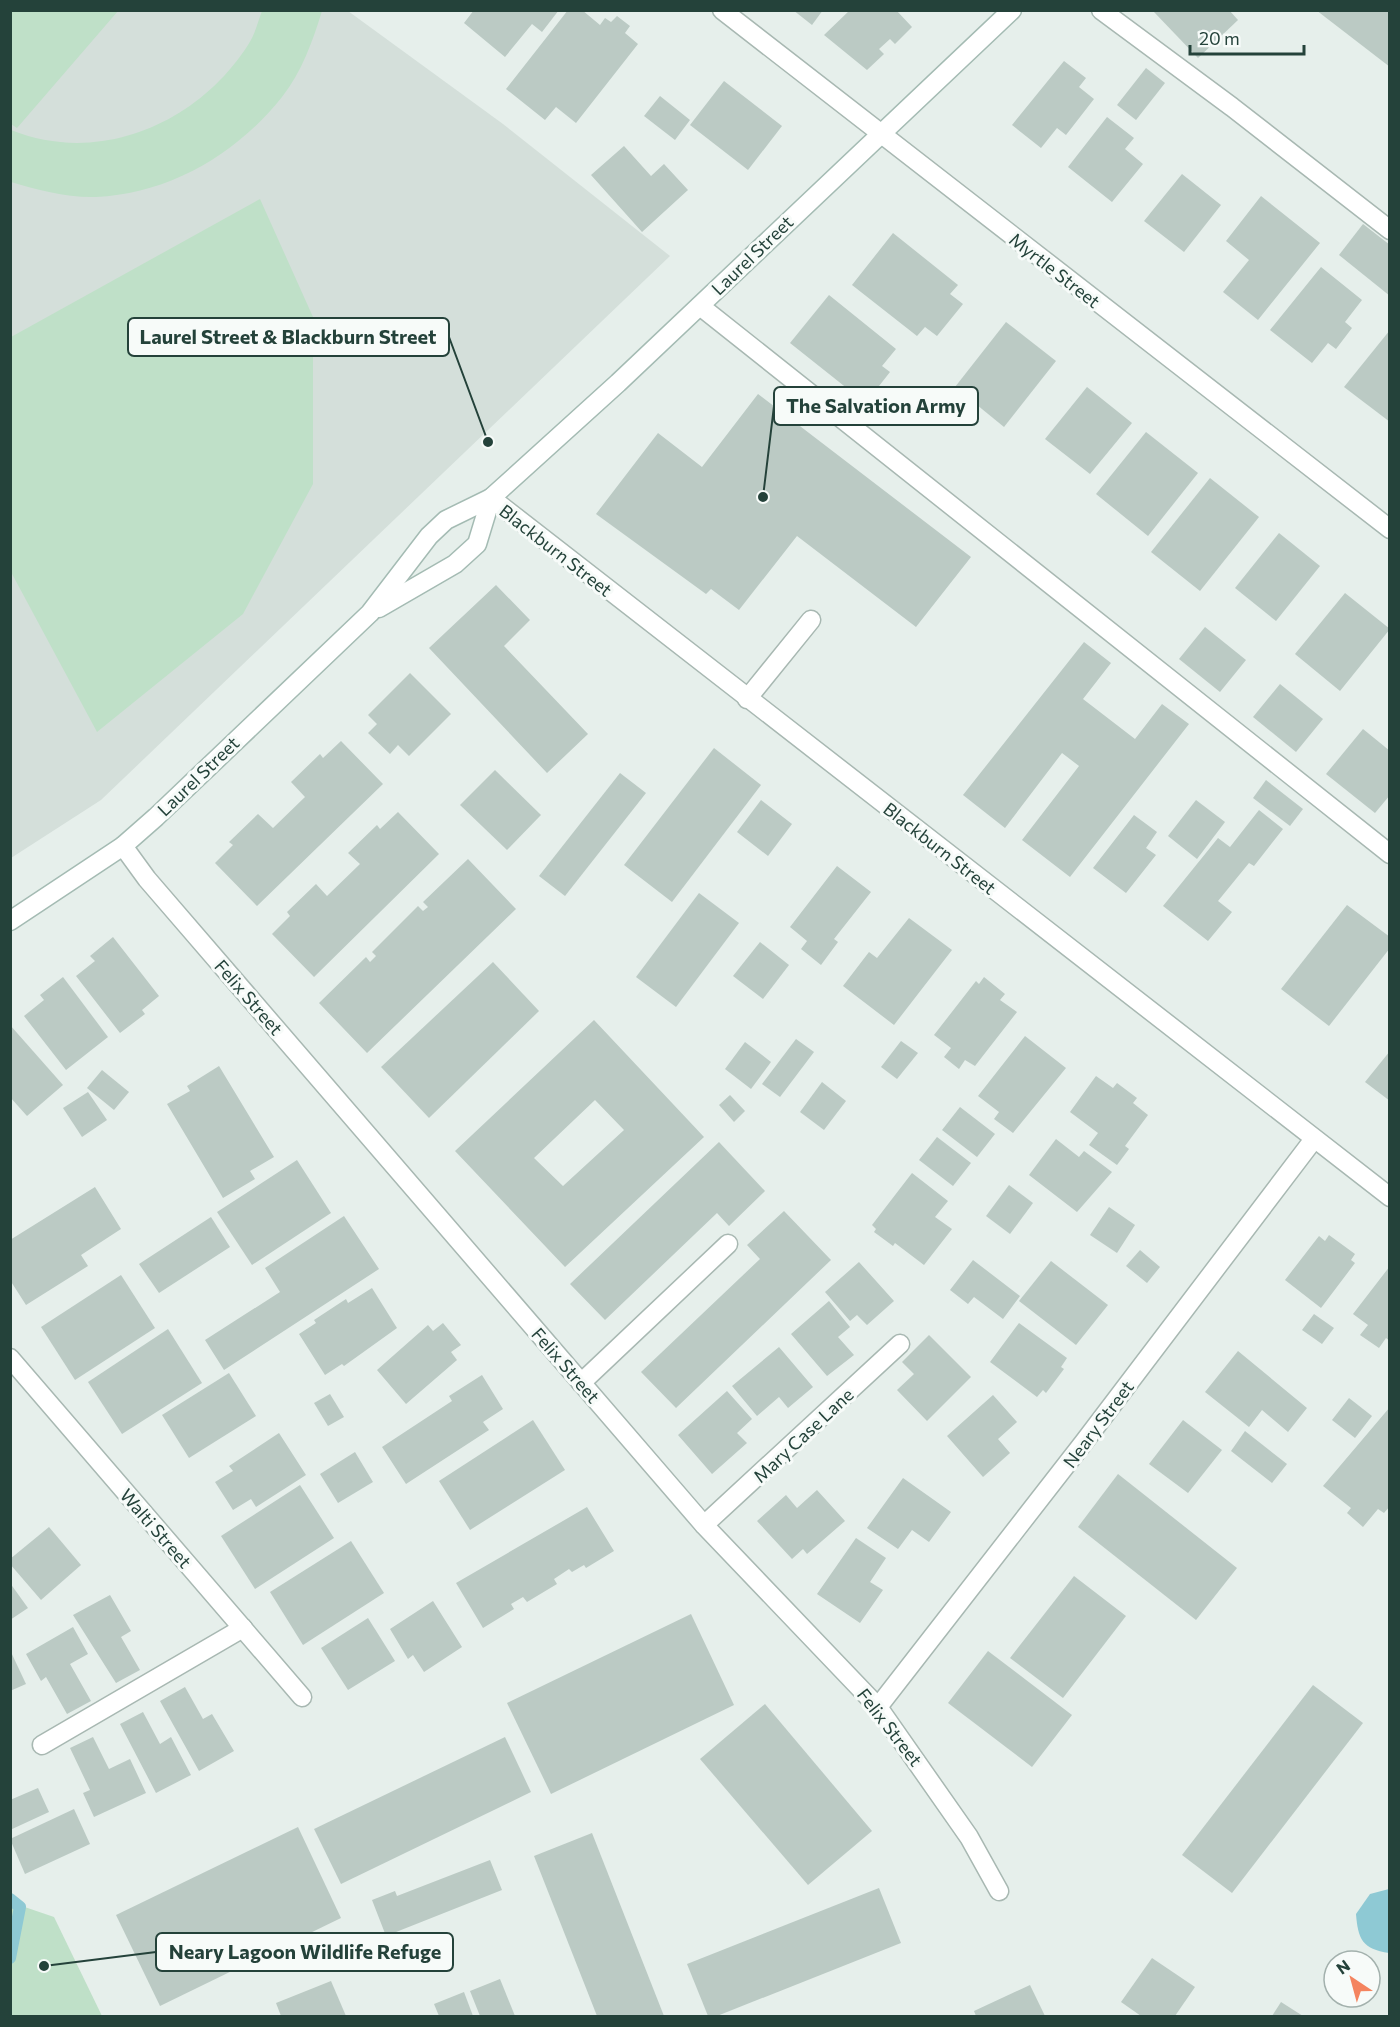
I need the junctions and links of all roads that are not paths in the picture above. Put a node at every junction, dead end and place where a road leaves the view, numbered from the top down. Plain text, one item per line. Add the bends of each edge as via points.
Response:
1 (722, 10) edge
2 (1012, 10) edge
3 (1101, 10) edge
4 (879, 133) junction
5 (1389, 230) edge
6 (700, 306) junction
7 (491, 498) junction
8 (1389, 529) edge
9 (370, 613) junction
10 (811, 620) dead end
11 (747, 699) junction
12 (123, 846) junction
13 (1389, 854) edge
14 (10, 921) edge
15 (1314, 1139) junction
16 (1389, 1197) edge
17 (728, 1244) dead end
18 (900, 1344) dead end
19 (10, 1358) edge
20 (581, 1383) junction
21 (704, 1525) junction
22 (243, 1628) junction
23 (302, 1697) dead end
24 (878, 1707) junction
25 (42, 1745) dead end
26 (999, 1890) dead end

1 - 4 street, Myrtle Street
2 - 4 street, Laurel Street
3 - 5 street
4 - 6 street, Laurel Street
4 - 8 street, Myrtle Street
6 - 7 street, Laurel Street
6 - 13 street
7 - 9 street, Laurel Street via 446,520 429,536
7 - 9 street, Laurel Street via 477,544 455,564
7 - 11 street, Blackburn Street
9 - 12 street, Laurel Street
10 - 11 street
11 - 15 street, Blackburn Street
12 - 14 street, Laurel Street
12 - 20 street, Felix Street via 147,879
15 - 16 street, Blackburn Street
15 - 24 street, Neary Street
17 - 20 street
18 - 21 street, Mary Case Lane
19 - 22 street, Walti Street
20 - 21 street, Felix Street
21 - 24 street, Felix Street
22 - 23 street, Walti Street
22 - 25 street
24 - 26 street, Felix Street via 969,1837

